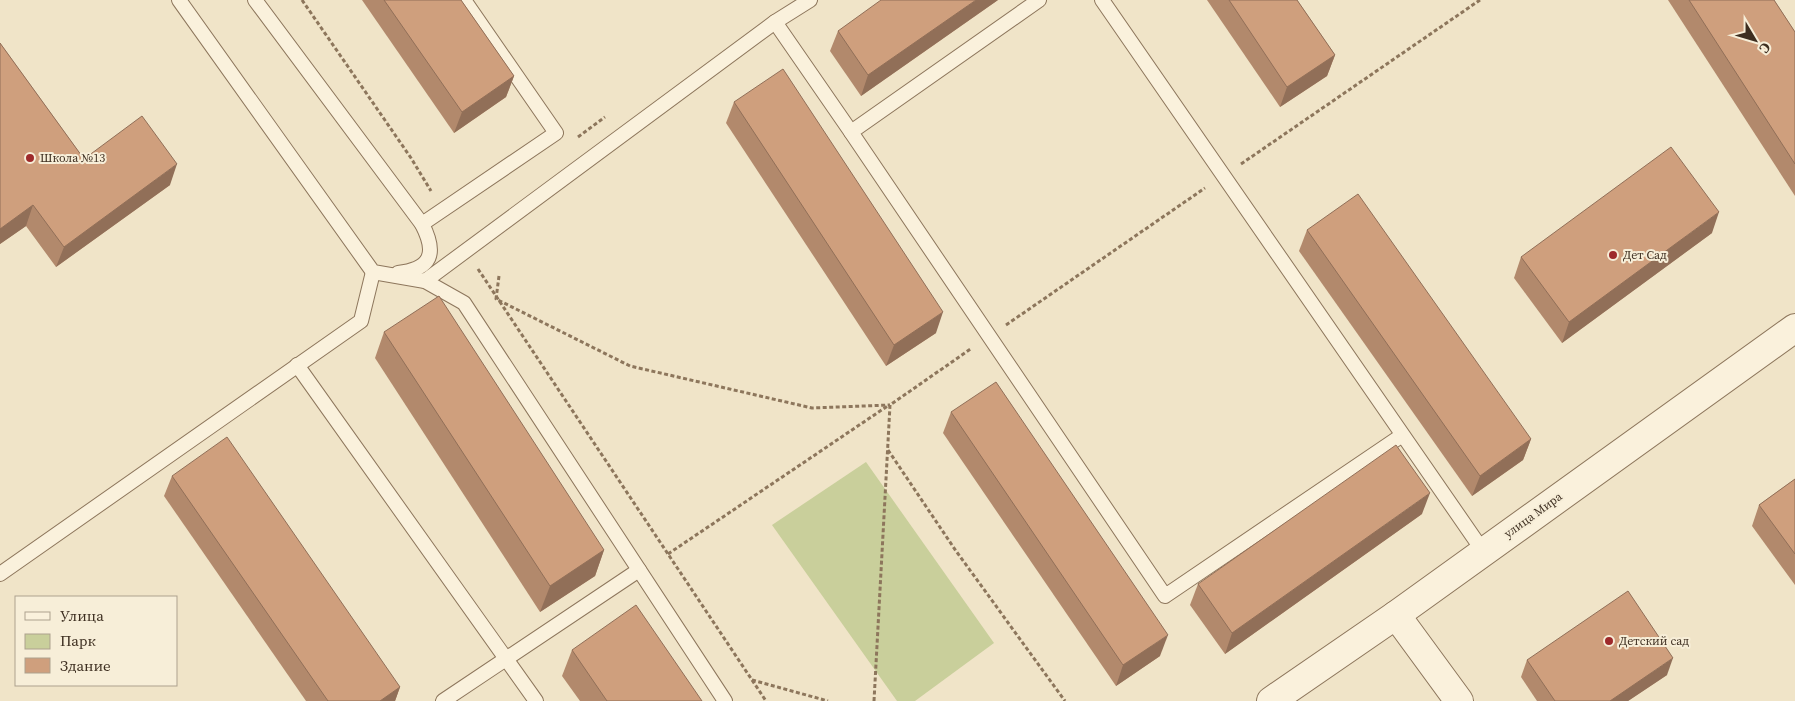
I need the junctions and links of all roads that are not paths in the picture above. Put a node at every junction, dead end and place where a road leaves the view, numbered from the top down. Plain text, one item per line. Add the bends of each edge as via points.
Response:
1 (179, 0) edge
2 (255, 0) edge
3 (464, 0) edge
4 (810, 0) edge
5 (1039, 0) edge
6 (1102, 0) edge
7 (775, 22) junction
8 (851, 132) junction
9 (422, 224) junction
10 (376, 273) junction
11 (425, 281) junction
12 (1795, 328) edge
13 (297, 365) junction
14 (1401, 436) junction
15 (1483, 551) junction
16 (639, 570) junction
17 (0, 574) edge
18 (1396, 615) junction
19 (506, 660) junction
20 (443, 701) edge
21 (536, 701) edge
22 (725, 701) edge
23 (1271, 701) edge
24 (1459, 701) edge

1 - 10 lane
2 - 9 lane
3 - 9 lane via 556,133
4 - 7 lane
5 - 8 lane
6 - 14 lane
7 - 8 lane
7 - 11 lane
8 - 14 lane via 1165,596
9 - 10 lane via 431,247 424,265 415,270
10 - 11 lane
10 - 13 lane via 361,321
11 - 16 lane via 464,303
12 - 15 street, улица Мира
13 - 17 lane
13 - 19 lane
14 - 15 lane
15 - 18 street, улица Мира
16 - 19 lane
16 - 22 lane
18 - 23 street, улица Мира
18 - 24 street
19 - 20 lane
19 - 21 lane

